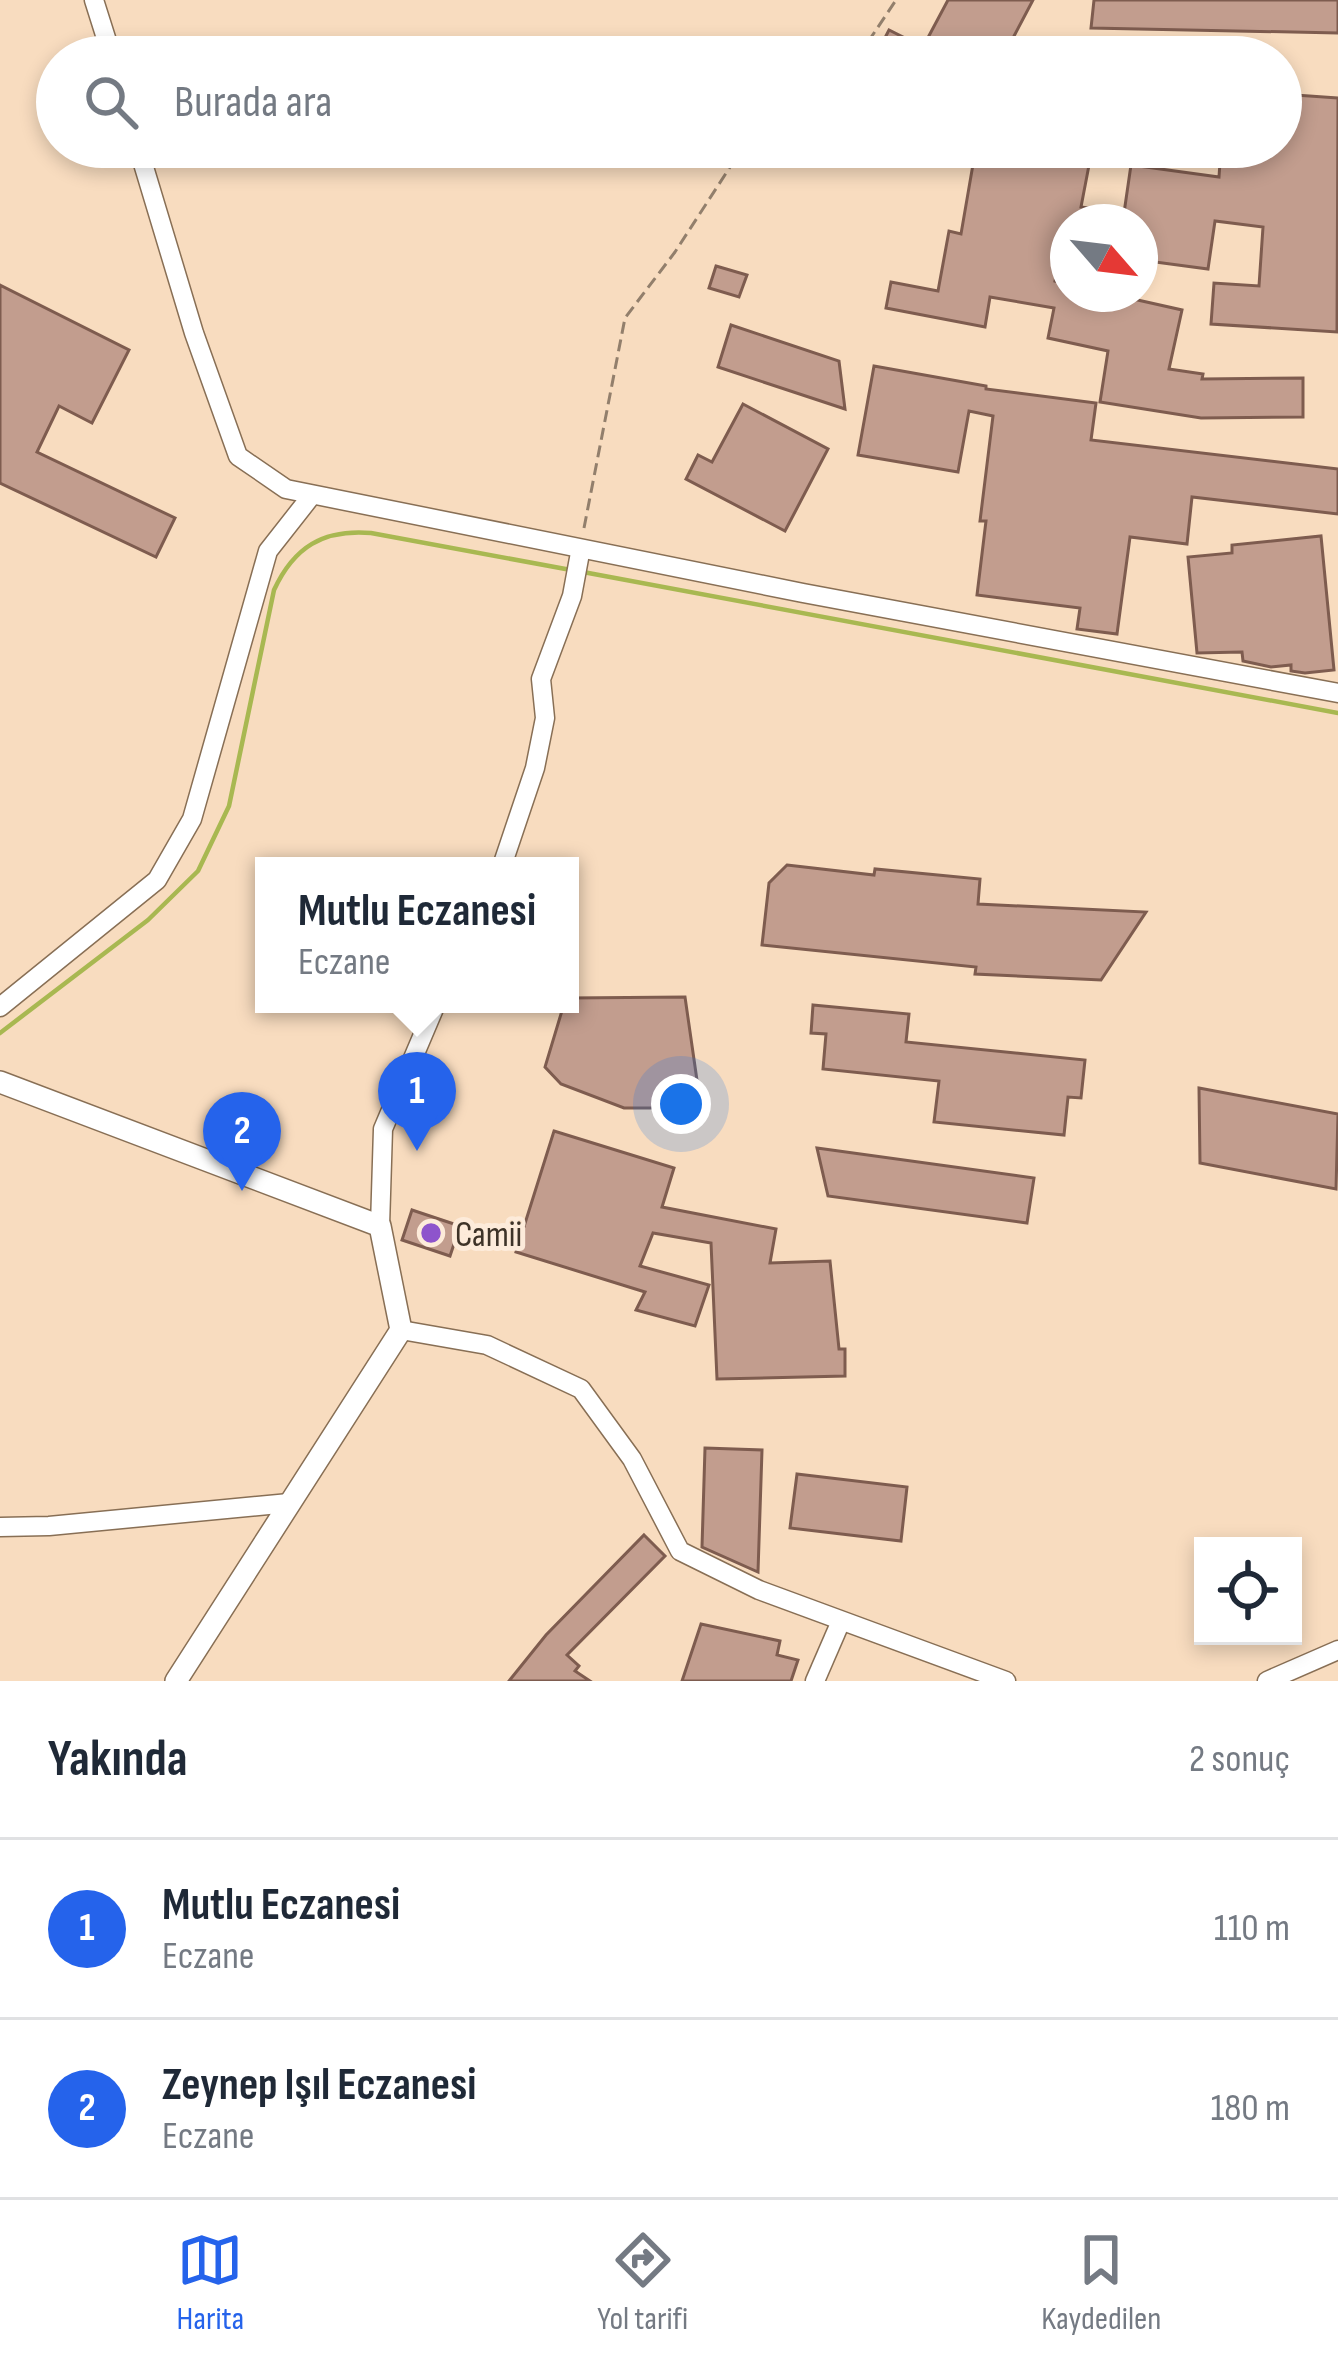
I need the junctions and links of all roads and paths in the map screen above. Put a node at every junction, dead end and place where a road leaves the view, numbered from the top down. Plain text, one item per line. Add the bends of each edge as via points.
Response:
1 (94, 0) edge
2 (896, 0) edge
3 (105, 36) edge
4 (872, 36) edge
5 (144, 168) edge
6 (729, 168) edge
7 (312, 495) junction
8 (580, 550) junction
9 (1338, 693) edge
10 (506, 857) edge
11 (0, 1006) edge
12 (432, 1013) edge
13 (0, 1082) edge
14 (380, 1226) junction
15 (401, 1330) junction
16 (290, 1503) junction
17 (0, 1527) edge
18 (841, 1622) junction
19 (1338, 1650) edge
20 (176, 1681) edge
21 (815, 1681) edge
22 (1006, 1681) edge
23 (1267, 1681) edge

1 - 3 street
2 - 4 path
5 - 7 street via 238,456 286,489
6 - 8 path via 625,318
7 - 8 street
7 - 11 street via 268,550 192,819 157,880
8 - 9 street
8 - 10 street via 541,679 545,718
12 - 14 street via 383,1130
13 - 14 street
14 - 15 street
15 - 16 street
15 - 18 street via 487,1345 581,1389 632,1459 680,1551
16 - 17 street
16 - 20 street
18 - 21 street
18 - 22 street
19 - 23 street

